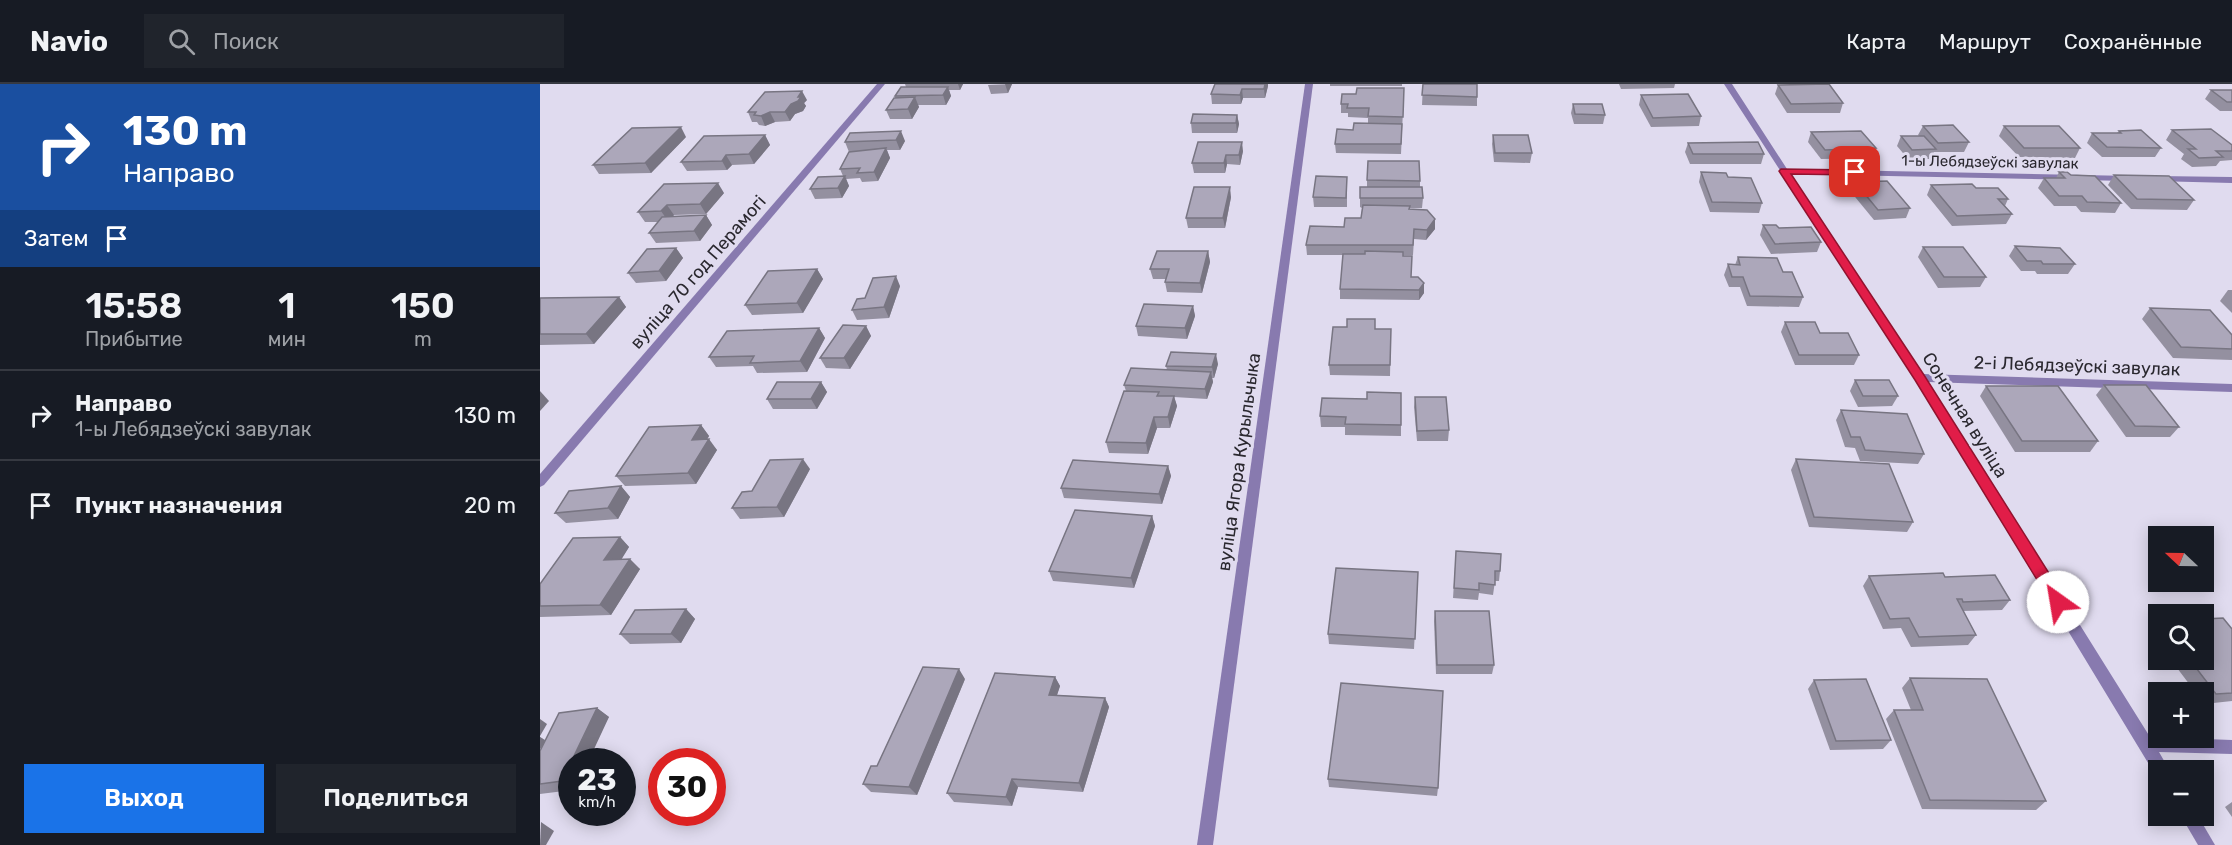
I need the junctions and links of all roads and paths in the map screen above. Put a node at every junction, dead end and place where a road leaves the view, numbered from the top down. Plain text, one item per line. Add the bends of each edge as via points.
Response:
1 (880, 84) edge
2 (1309, 84) edge
3 (1728, 84) edge
4 (1784, 171) junction
5 (2138, 178) edge
6 (2150, 178) edge
7 (2232, 180) edge
8 (1920, 378) junction
9 (2232, 388) edge
10 (540, 482) edge
11 (2146, 744) junction
12 (2232, 747) edge
13 (2155, 760) edge
14 (2195, 826) edge
15 (1205, 845) edge
16 (2207, 845) edge

1 - 10 street, вуліца 70 год Перамогі
2 - 15 street, вуліца Ягора Курыльчыка
3 - 4 street, Сонечная вуліца
4 - 5 street, 1-ы Лебядзеўскі завулак
4 - 8 street, Сонечная вуліца
6 - 7 street
8 - 9 street, 2-і Лебядзеўскі завулак
8 - 11 street, Сонечная вуліца
11 - 12 street
11 - 13 street, Сонечная вуліца
14 - 16 street

